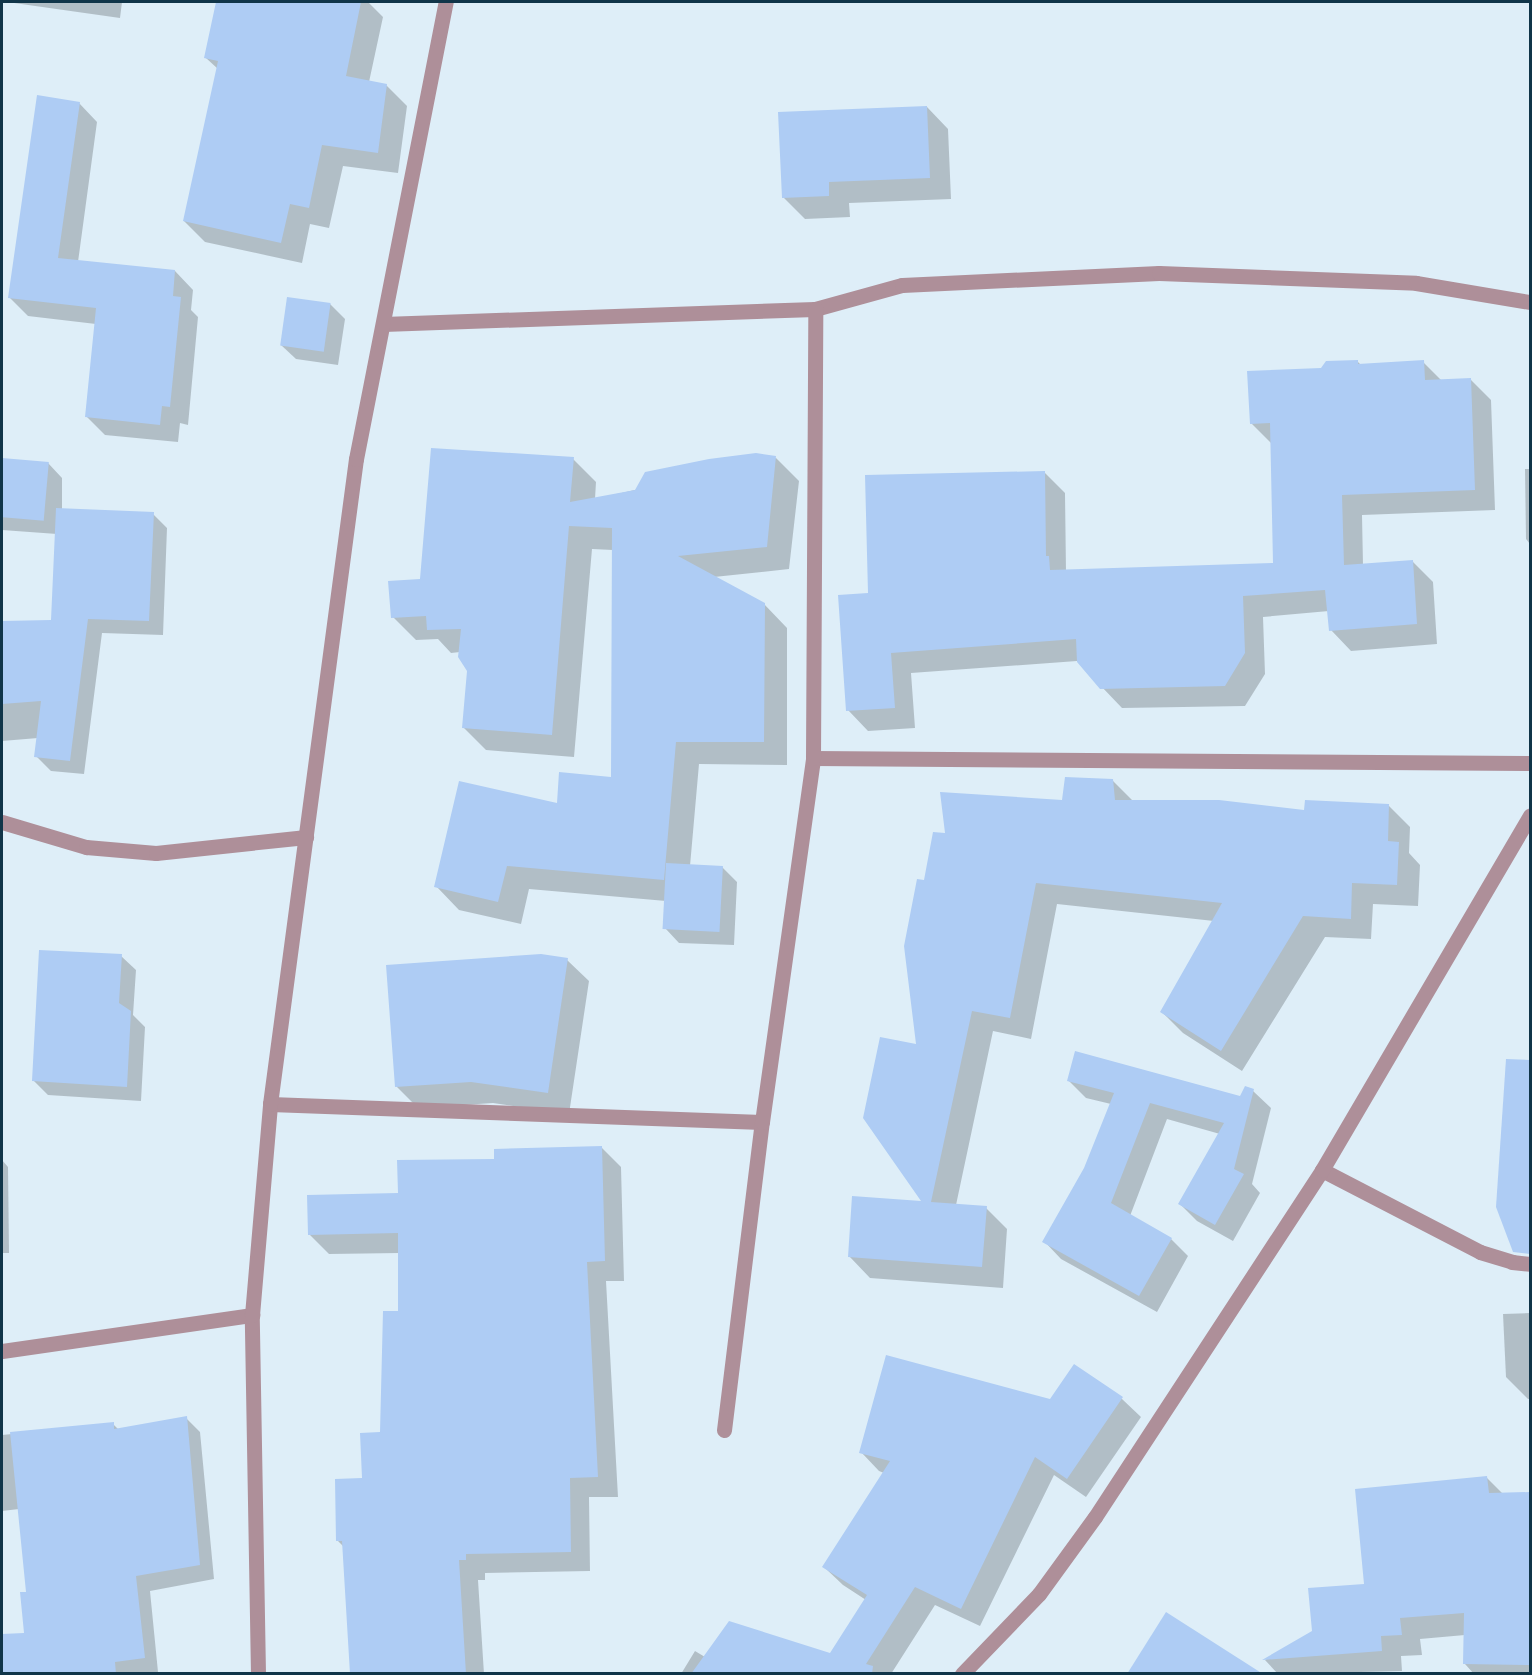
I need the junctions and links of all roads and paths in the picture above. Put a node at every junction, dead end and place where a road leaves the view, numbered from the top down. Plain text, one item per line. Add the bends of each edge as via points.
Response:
1 (446, 2) edge
2 (1530, 302) edge
3 (815, 309) junction
4 (383, 324) junction
5 (813, 758) junction
6 (1530, 763) edge
7 (1530, 815) edge
8 (2, 822) edge
9 (306, 837) junction
10 (270, 1104) junction
11 (762, 1122) junction
12 (1322, 1170) junction
13 (1530, 1264) edge
14 (252, 1316) junction
15 (2, 1351) edge
16 (724, 1430) dead end
17 (258, 1674) edge
18 (962, 1674) edge

1 - 4 street
2 - 3 street via 1416,283 1159,273 902,285
3 - 4 street
3 - 5 street
4 - 9 street via 356,459
5 - 6 street
5 - 11 street
7 - 12 street
8 - 9 street via 86,847 156,853
9 - 10 street
10 - 11 street
10 - 14 street
11 - 16 street
12 - 13 street via 1480,1252
12 - 18 street via 1095,1517 1039,1594
14 - 15 street
14 - 17 street

